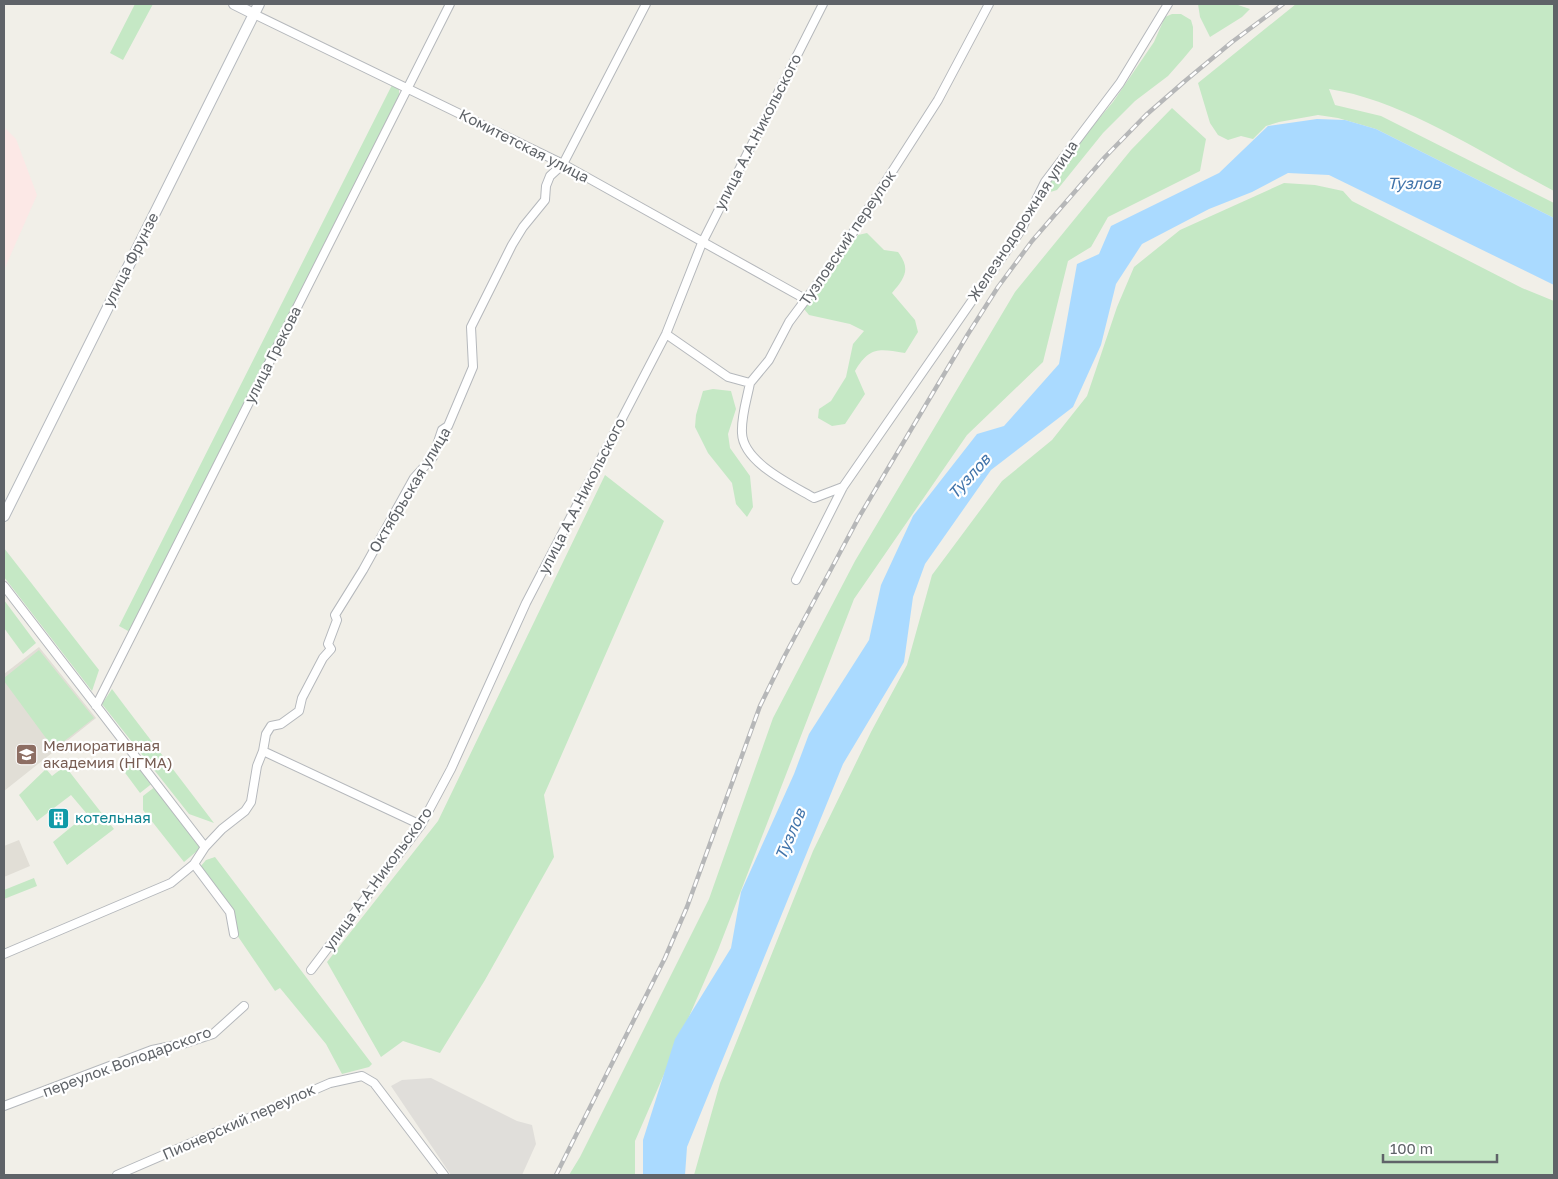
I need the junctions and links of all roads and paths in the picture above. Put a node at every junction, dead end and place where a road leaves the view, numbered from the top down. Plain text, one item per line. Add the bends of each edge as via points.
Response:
1 (234, 4) edge
2 (259, 4) edge
3 (450, 4) edge
4 (646, 4) edge
5 (823, 4) edge
6 (990, 4) edge
7 (1167, 4) edge
8 (254, 14) junction
9 (408, 87) junction
10 (562, 164) junction
11 (702, 243) junction
12 (807, 300) junction
13 (666, 334) junction
14 (750, 383) junction
15 (843, 487) junction
16 (4, 516) edge
17 (796, 580) dead end
18 (4, 586) edge
19 (96, 706) junction
20 (263, 751) junction
21 (421, 825) junction
22 (205, 848) junction
23 (194, 864) junction
24 (234, 934) dead end
25 (4, 954) edge
26 (312, 970) dead end
27 (244, 1006) dead end
28 (4, 1106) edge
29 (118, 1175) edge
30 (444, 1175) edge

1 - 8 street, Комитетская улица
2 - 8 street, улица Фрунзе
3 - 9 street, улица Грекова
4 - 10 street, Октябрьская улица
5 - 11 street, улица А.А.Никольского
6 - 12 street, Тузловский переулок via 938,100
7 - 15 street, Железнодорожная улица via 1120,82 1045,182 1020,230
8 - 9 street, Комитетская улица
8 - 16 street, улица Фрунзе
9 - 10 street, Комитетская улица
9 - 19 street, улица Грекова
10 - 11 street, Комитетская улица
10 - 20 street, Октябрьская улица via 550,176 545,200 512,245 471,327 473,367 448,426 442,430 433,457 414,478 335,615 337,620 328,644 331,649 319,666 298,711 281,724 271,726
11 - 12 street, Комитетская улица
11 - 13 street, улица А.А.Никольского
12 - 14 street, Тузловский переулок via 790,322 769,360
13 - 14 street via 728,377
13 - 21 street, улица А.А.Никольского via 526,603 451,769
14 - 15 street via 742,420 744,446 750,455 814,498
15 - 17 street, Железнодорожная улица
18 - 19 street
19 - 22 street
20 - 21 street
20 - 22 street, Октябрьская улица via 251,802
21 - 26 street, улица А.А.Никольского
22 - 23 street, Октябрьская улица
23 - 24 street via 230,912
23 - 25 street, Октябрьская улица via 171,883
27 - 28 street, переулок Володарского via 213,1034 152,1050
29 - 30 street, Пионерский переулок via 330,1083 362,1076 374,1083

